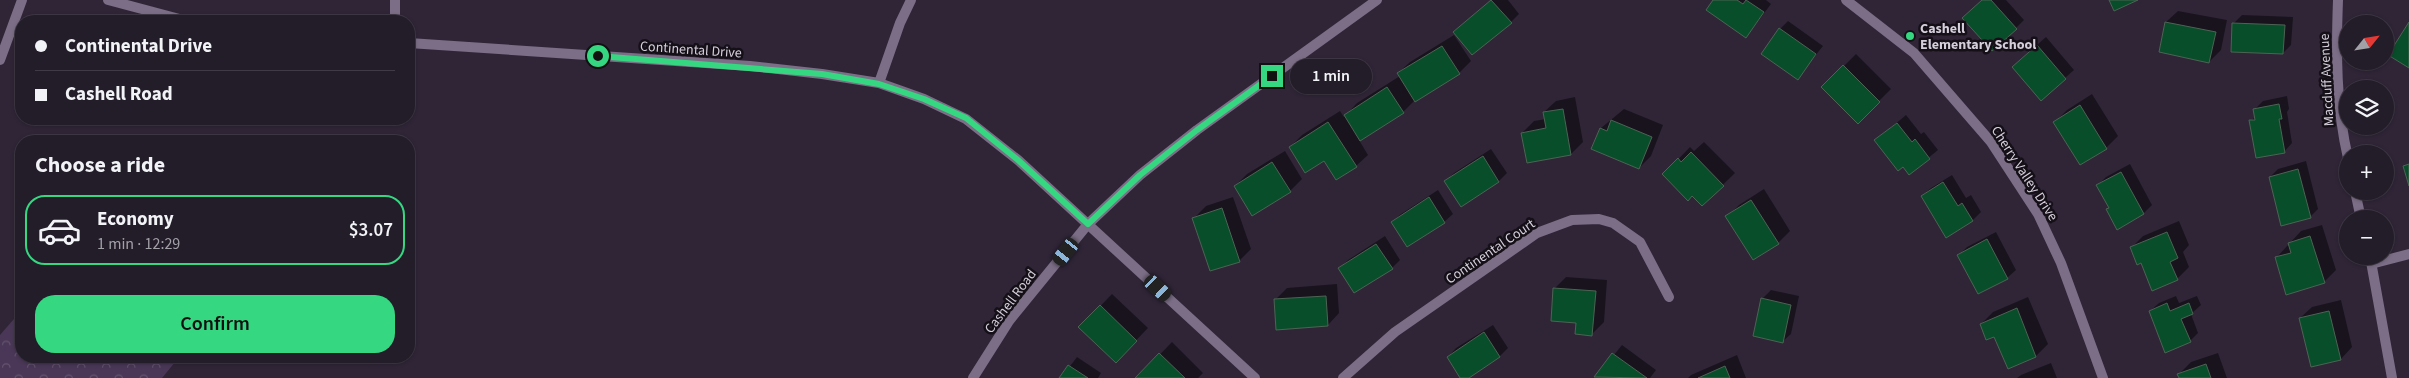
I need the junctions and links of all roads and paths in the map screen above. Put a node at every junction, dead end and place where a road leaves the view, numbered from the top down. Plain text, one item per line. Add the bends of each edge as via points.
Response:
1 (22, 0) edge
2 (108, 0) edge
3 (395, 0) edge
4 (911, 0) edge
5 (1377, 0) edge
6 (1846, 0) edge
7 (2338, 0) edge
8 (16, 15) edge
9 (164, 15) edge
10 (395, 15) edge
11 (15, 19) edge
12 (415, 43) edge
13 (0, 60) edge
14 (879, 84) junction
15 (2345, 145) edge
16 (1088, 224) junction
17 (2409, 254) edge
18 (2394, 256) edge
19 (2371, 265) edge
20 (1669, 297) dead end
21 (974, 378) edge
22 (1255, 378) edge
23 (1343, 378) edge
24 (2103, 378) edge
25 (2392, 378) edge

1 - 8 street
2 - 9 street
3 - 10 street
4 - 14 street
5 - 16 street, Cashell Road via 1197,130 1140,175
6 - 24 street, Cherry Valley Drive via 1914,53 1991,142 2038,214 2061,263
7 - 15 street, Macduff Avenue via 2336,36
11 - 13 street
12 - 14 street, Continental Drive via 750,66
14 - 16 street, Continental Drive via 966,118
16 - 21 street, Cashell Road via 1009,321
16 - 22 street, Continental Drive
17 - 18 street
19 - 25 street
20 - 23 street, Continental Court via 1640,242 1613,223 1599,219 1572,220 1537,233 1521,244 1395,332

